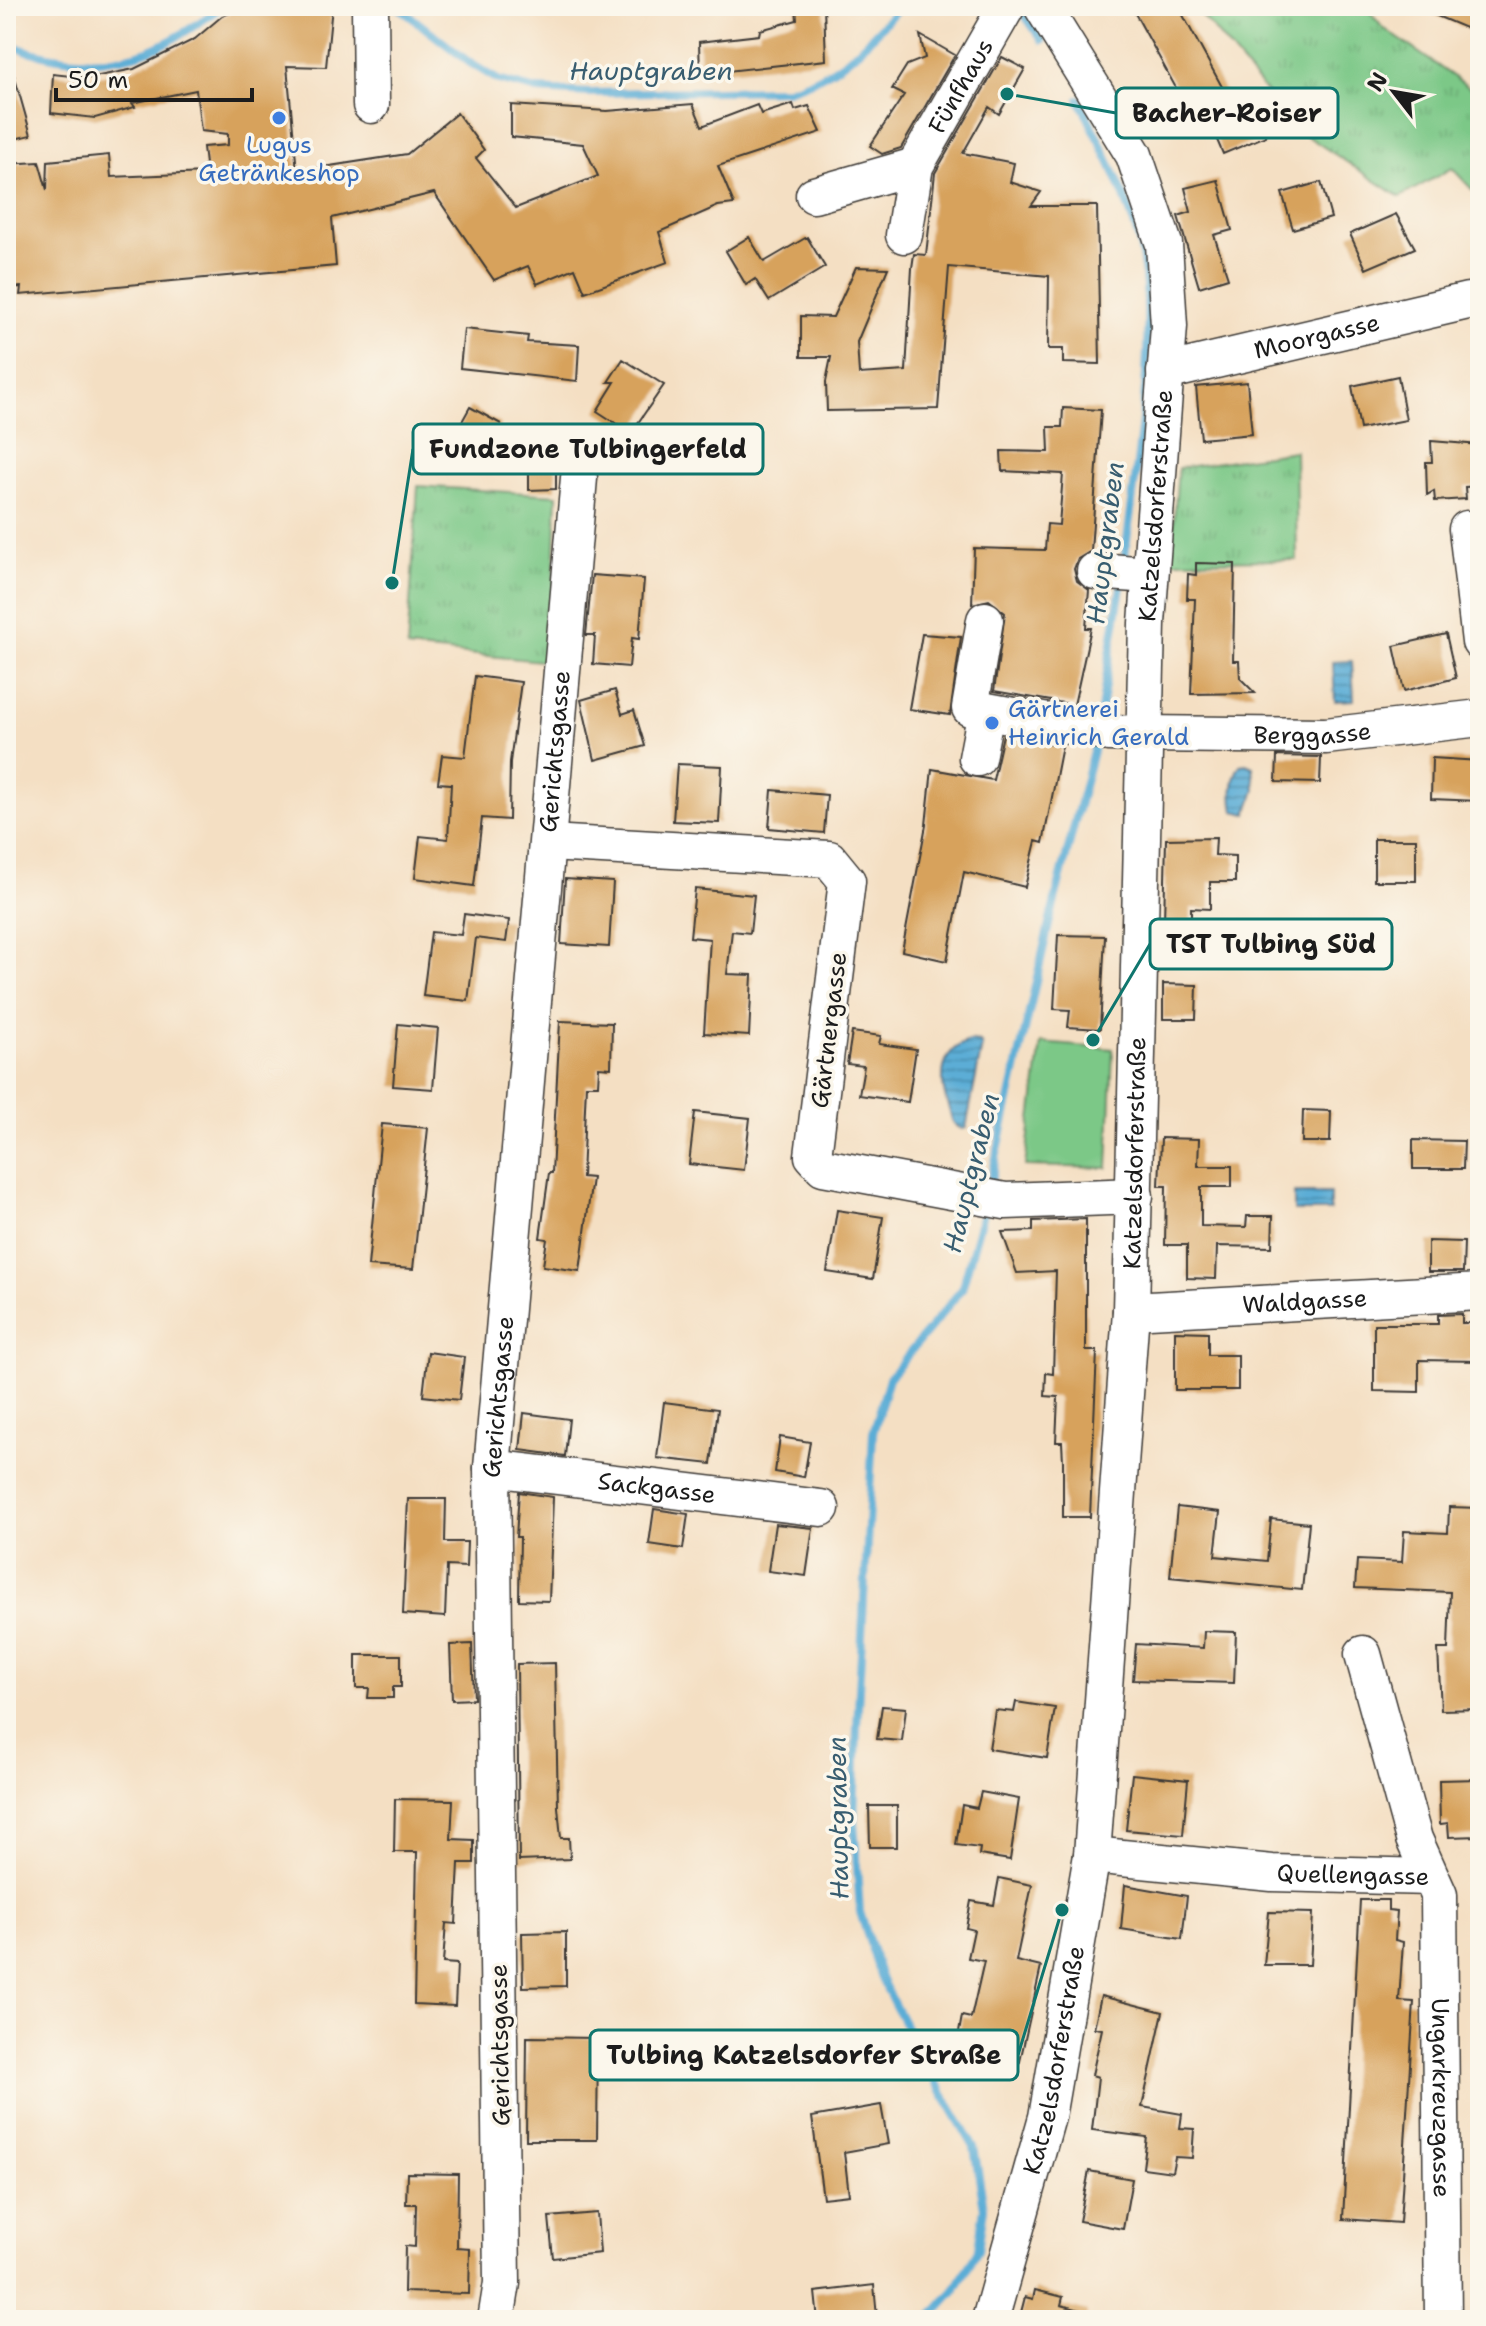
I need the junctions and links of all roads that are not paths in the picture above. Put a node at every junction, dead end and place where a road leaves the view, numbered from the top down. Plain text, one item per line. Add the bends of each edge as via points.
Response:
1 (1042, 6) edge
2 (1005, 9) edge
3 (370, 16) edge
4 (371, 105) dead end
5 (915, 166) junction
6 (814, 195) dead end
7 (904, 235) dead end
8 (1468, 301) dead end
9 (1165, 372) junction
10 (579, 478) dead end
11 (1467, 529) dead end
12 (1095, 571) dead end
13 (1143, 575) junction
14 (985, 620) dead end
15 (1480, 642) edge
16 (986, 711) junction
17 (1480, 718) edge
18 (1126, 733) junction
19 (977, 758) dead end
20 (549, 843) junction
21 (1135, 1196) junction
22 (1480, 1292) edge
23 (1131, 1311) junction
24 (492, 1468) junction
25 (821, 1508) dead end
26 (1363, 1654) dead end
27 (1092, 1855) junction
28 (1430, 1877) junction
29 (496, 2320) edge
30 (990, 2320) edge
31 (1443, 2320) edge

1 - 9 street, Katzelsdorferstraße via 1134,155 1156,212 1168,278
2 - 5 street, Fünfhaus
3 - 4 street
5 - 6 street
5 - 7 street, Fünfhaus
8 - 9 street, Moorgasse
9 - 13 street, Katzelsdorferstraße
10 - 20 street, Gerichtsgasse
11 - 15 street
12 - 13 street
13 - 18 street, Katzelsdorferstraße
14 - 16 street via 970,708
16 - 18 street, Berggasse
16 - 19 street
17 - 18 street, Berggasse via 1326,736
18 - 21 street, Katzelsdorferstraße
20 - 21 street, Gärtnergasse via 829,859 847,881 813,1156 823,1167 1005,1201
20 - 24 street, Gerichtsgasse
21 - 23 street, Katzelsdorferstraße
22 - 23 street, Waldgasse
23 - 27 street, Katzelsdorferstraße
24 - 25 street, Sackgasse
24 - 29 street, Gerichtsgasse via 502,2283
26 - 28 street, Quellengasse via 1414,1839
27 - 28 street, Quellengasse via 1272,1873
27 - 30 street, Katzelsdorferstraße via 1047,2117
28 - 31 street, Ungarkreuzgasse via 1439,1895

